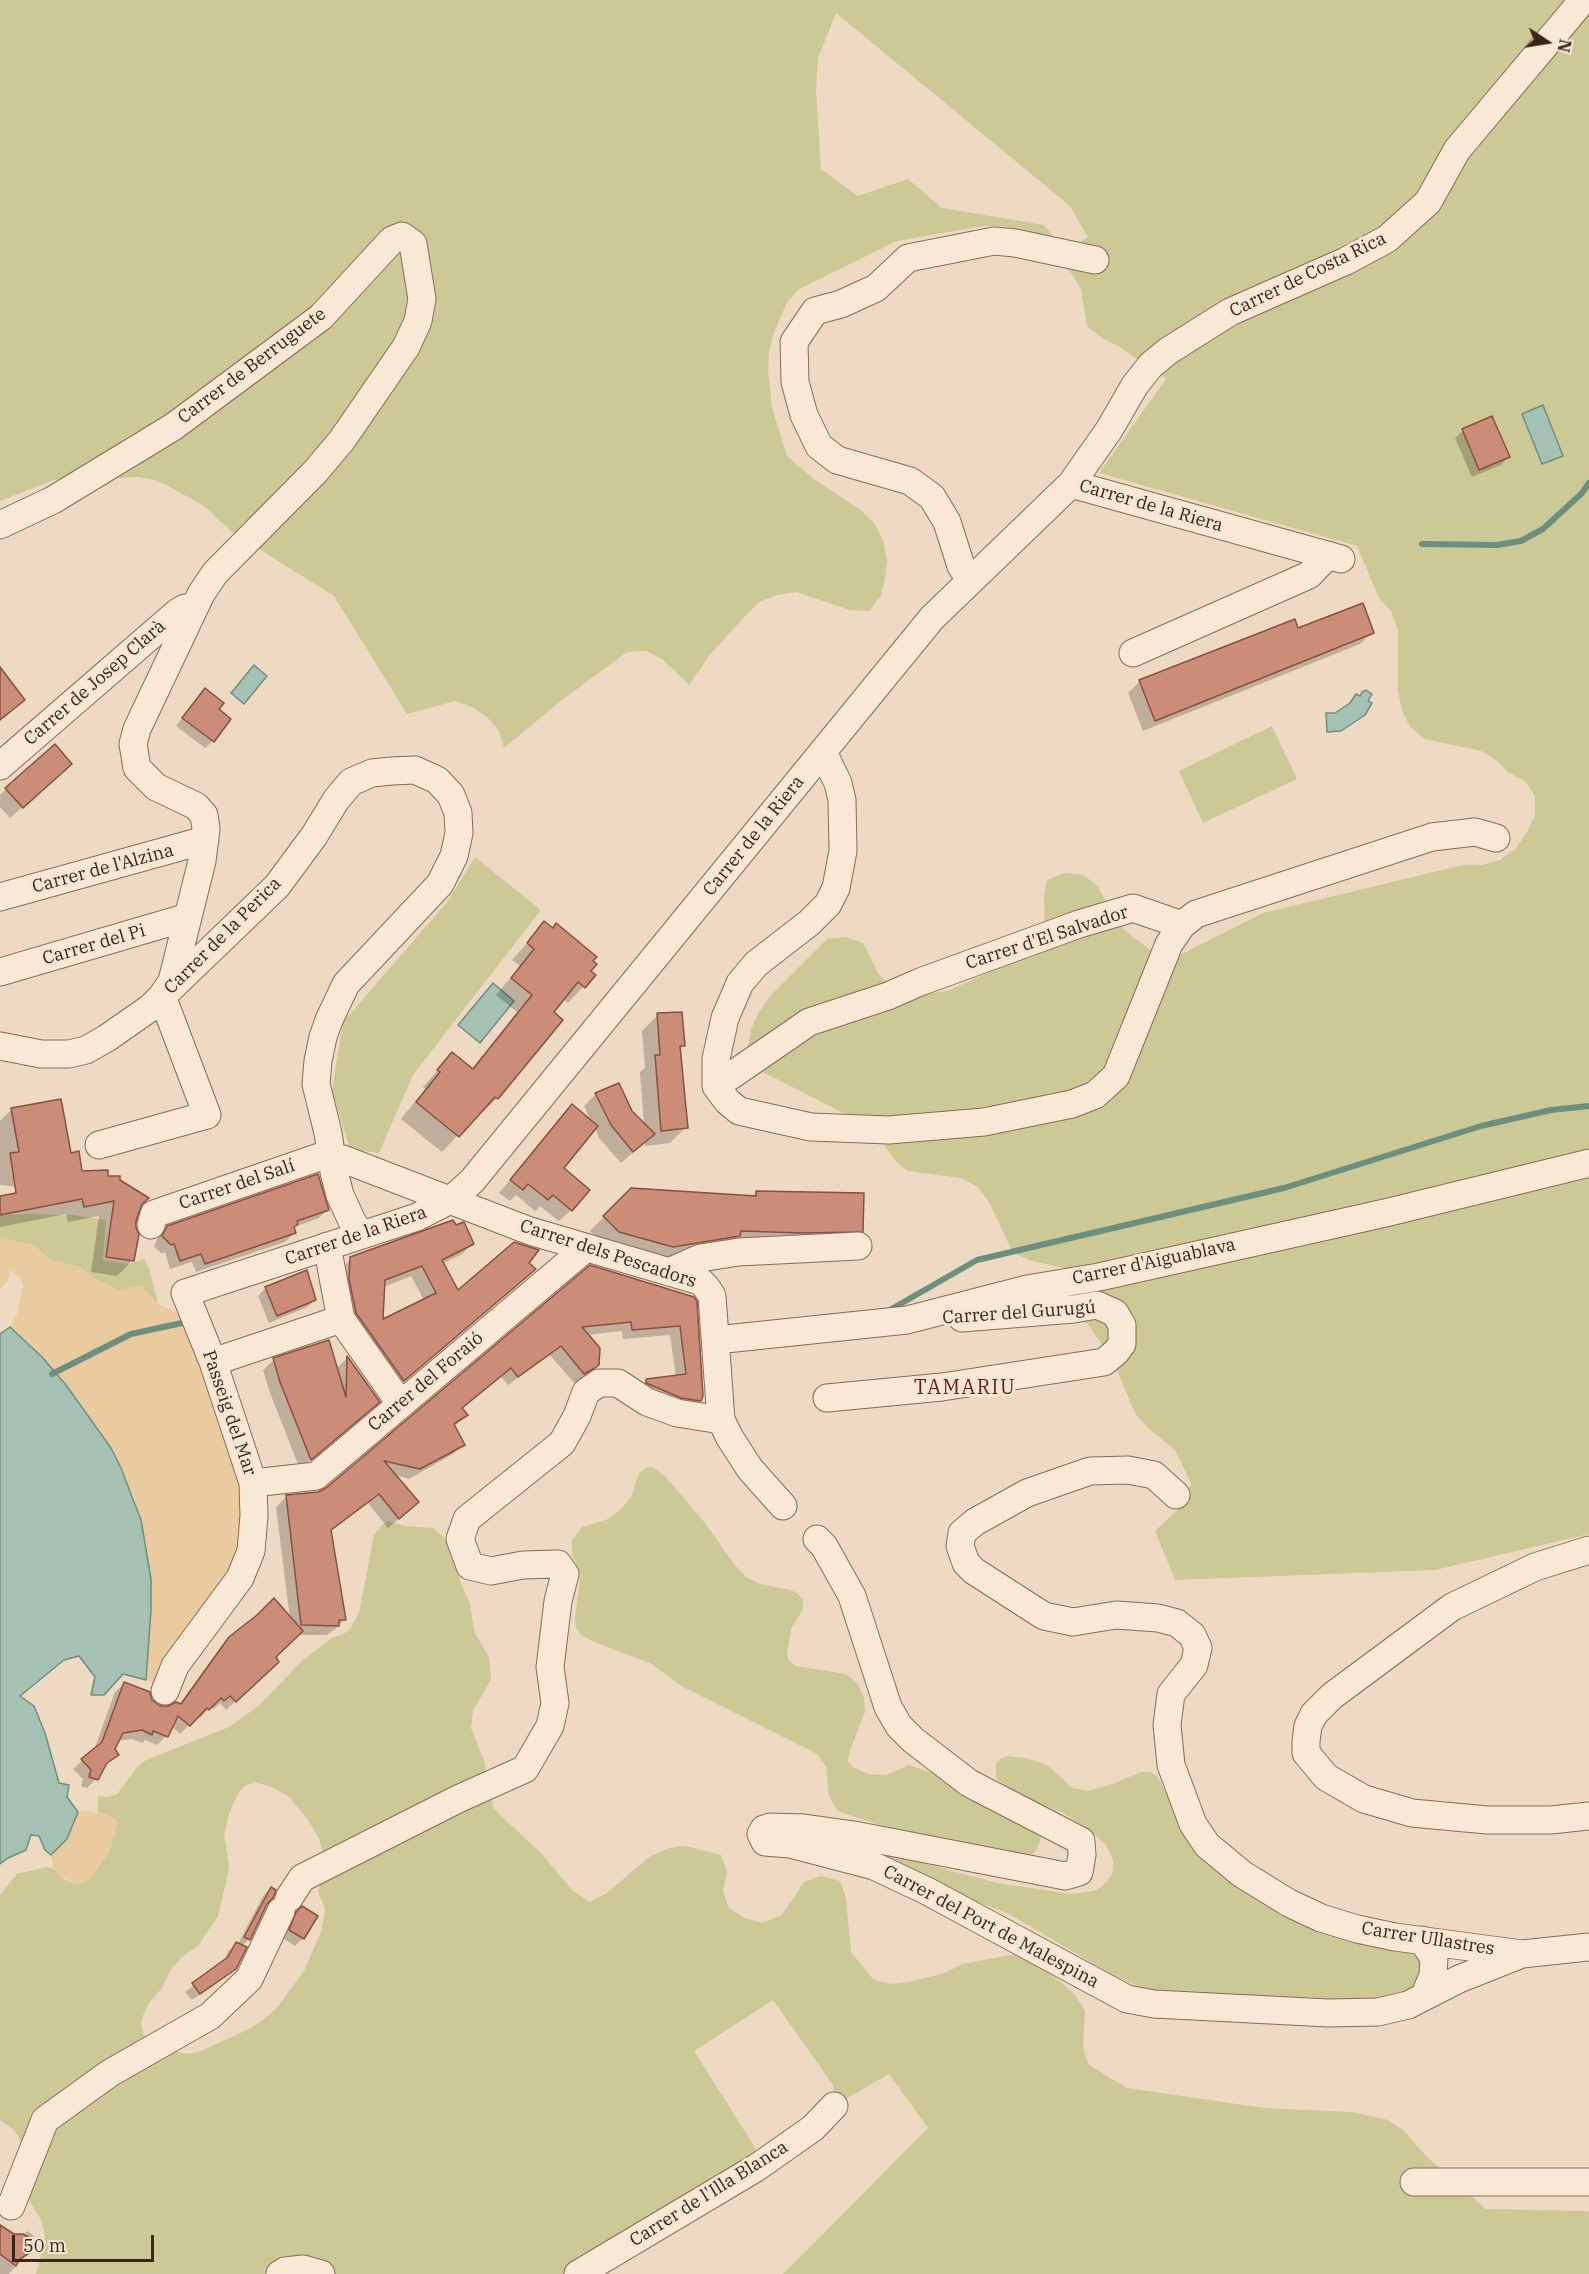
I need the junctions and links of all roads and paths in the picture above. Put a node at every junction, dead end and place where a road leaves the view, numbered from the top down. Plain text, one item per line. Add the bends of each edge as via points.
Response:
1 (1583, 0) edge
2 (1095, 260) dead end
3 (1071, 484) junction
4 (0, 525) edge
5 (970, 580) junction
6 (194, 609) junction
7 (1133, 652) dead end
8 (823, 752) junction
9 (0, 766) edge
10 (1496, 838) dead end
11 (205, 840) junction
12 (0, 897) edge
13 (188, 917) junction
14 (1182, 925) junction
15 (0, 972) edge
16 (162, 996) junction
17 (0, 1046) edge
18 (716, 1086) junction
19 (99, 1145) dead end
20 (334, 1148) junction
21 (1589, 1163) edge
22 (452, 1199) junction
23 (416, 1201) junction
24 (151, 1225) dead end
25 (361, 1235) junction
26 (327, 1246) junction
27 (858, 1246) dead end
28 (586, 1248) junction
29 (669, 1272) junction
30 (185, 1293) joint
31 (341, 1319) junction
32 (907, 1320) junction
33 (716, 1340) junction
34 (213, 1362) junction
35 (827, 1398) dead end
36 (400, 1403) junction
37 (721, 1420) junction
38 (253, 1483) junction
39 (1176, 1495) dead end
40 (783, 1506) dead end
41 (817, 1539) dead end
42 (1589, 1550) edge
43 (165, 1691) dead end
44 (1589, 1816) edge
45 (1422, 1940) junction
46 (1589, 1947) edge
47 (1522, 1954) junction
48 (1424, 1997) junction
49 (834, 2106) dead end
50 (1414, 2182) dead end
51 (1589, 2182) edge
52 (10, 2206) dead end
53 (280, 2274) edge
54 (321, 2274) edge
55 (578, 2274) edge

1 - 3 street, Carrer de Costa Rica via 1457,150 1428,202 1387,239 1230,312 1168,351 1135,385
2 - 5 street via 994,241 908,258 876,288 815,311 794,342 795,382 804,415 819,446 837,460 910,481 932,497 947,522 961,566
3 - 5 street, Carrer de la Riera
3 - 7 street, Carrer de la Riera via 1334,557 1309,575
4 - 6 street, Carrer de Berruguete via 54,500 173,427 321,317 392,240 402,236 413,244 422,299 418,321 406,347 342,440 215,573
5 - 8 street, Carrer de la Riera via 932,618
6 - 9 street, Carrer de Josep Clarà via 178,612
6 - 11 street via 133,744 137,768 145,778 204,814
8 - 18 street via 842,800 843,851 836,888 828,904 809,923 756,964 740,983 725,1018 716,1059
8 - 22 street, Carrer de la Riera via 472,1181
10 - 14 street via 1475,832 1432,837 1196,914
11 - 12 street, Carrer de l'Alzina
11 - 13 street
13 - 15 street, Carrer del Pi
13 - 16 street via 172,981
14 - 18 street, Carrer d'El Salvador via 1133,908 1079,924 809,1022
14 - 18 street via 1169,944 1116,1076 1095,1095 1072,1104 984,1122 889,1130 811,1127 739,1112
16 - 17 street, Carrer de la Perica via 86,1050 41,1054
16 - 19 street via 207,1115
16 - 20 street, Carrer de la Perica via 277,885 351,782 372,772 415,770 437,780 451,795 458,813 454,856 440,884 346,984 323,1037 316,1084
20 - 23 street, Carrer dels Pescadors
20 - 24 street, Carrer del Salí via 154,1214
20 - 25 street, Carrer de la Perica via 340,1195
21 - 32 street, Carrer d'Aiguablava via 1099,1277 1027,1289
22 - 23 street, Carrer dels Pescadors
22 - 28 street, Carrer dels Pescadors via 530,1231
23 - 25 street, Carrer de la Riera
25 - 26 street, Carrer de la Riera
26 - 30 street, Carrer de la Riera
26 - 31 street
27 - 29 street via 739,1251 700,1258
28 - 29 street, Carrer dels Pescadors
28 - 36 street, Carrer del Foraió
29 - 33 street, Carrer dels Pescadors via 700,1281 706,1287 712,1296
30 - 34 street, Passeig del Mar
31 - 34 street
31 - 36 street
32 - 33 street, Carrer d'Aiguablava
32 - 35 street, Carrer del Gurugú via 984,1317 1097,1305 1115,1313 1122,1325 1122,1344 1104,1362 942,1387
33 - 37 street, Carrer dels Pescadors
34 - 38 street, Passeig del Mar
36 - 38 street, Carrer del Foraió via 315,1476
37 - 40 street, Carrer dels Pescadors via 750,1469
37 - 52 street via 677,1413 647,1402 618,1383 599,1383 585,1392 562,1443 467,1519 460,1539 470,1566 491,1571 523,1564 558,1564 565,1574 550,1667 555,1703 549,1726 525,1768 302,1878 249,1979 210,2016 110,2073 45,2120
38 - 43 street, Passeig del Mar via 250,1551 240,1578 175,1666
39 - 45 street, Carrer Ullastres via 1154,1475 1128,1470 1090,1471 1026,1492 975,1522 962,1533 960,1546 966,1563 974,1571 1044,1616 1073,1622 1116,1615 1158,1618 1176,1623 1192,1635 1198,1648 1194,1665 1171,1694 1167,1725 1171,1765 1193,1824 1207,1845 1242,1874 1321,1918 1357,1929
41 - 48 street, Carrer del Port de Malespina via 852,1596 888,1707 899,1726 969,1783 1081,1841 1082,1855 1079,1872 1065,1876 804,1828 764,1829 761,1834 765,1842 790,1844 874,1866 1127,1999 1154,2004 1328,2013 1377,2012
42 - 44 street via 1535,1567 1452,1607 1332,1696 1308,1726 1306,1753 1326,1777 1355,1794 1412,1813 1487,1820
45 - 47 street, Carrer Ullastres
45 - 48 street via 1434,1958 1433,1975
46 - 47 street, Carrer Ullastres
47 - 48 street, Carrer del Port de Malespina
49 - 55 street, Carrer de l'Illa Blanca via 813,2128 756,2168
50 - 51 street
53 - 54 street via 303,2269

